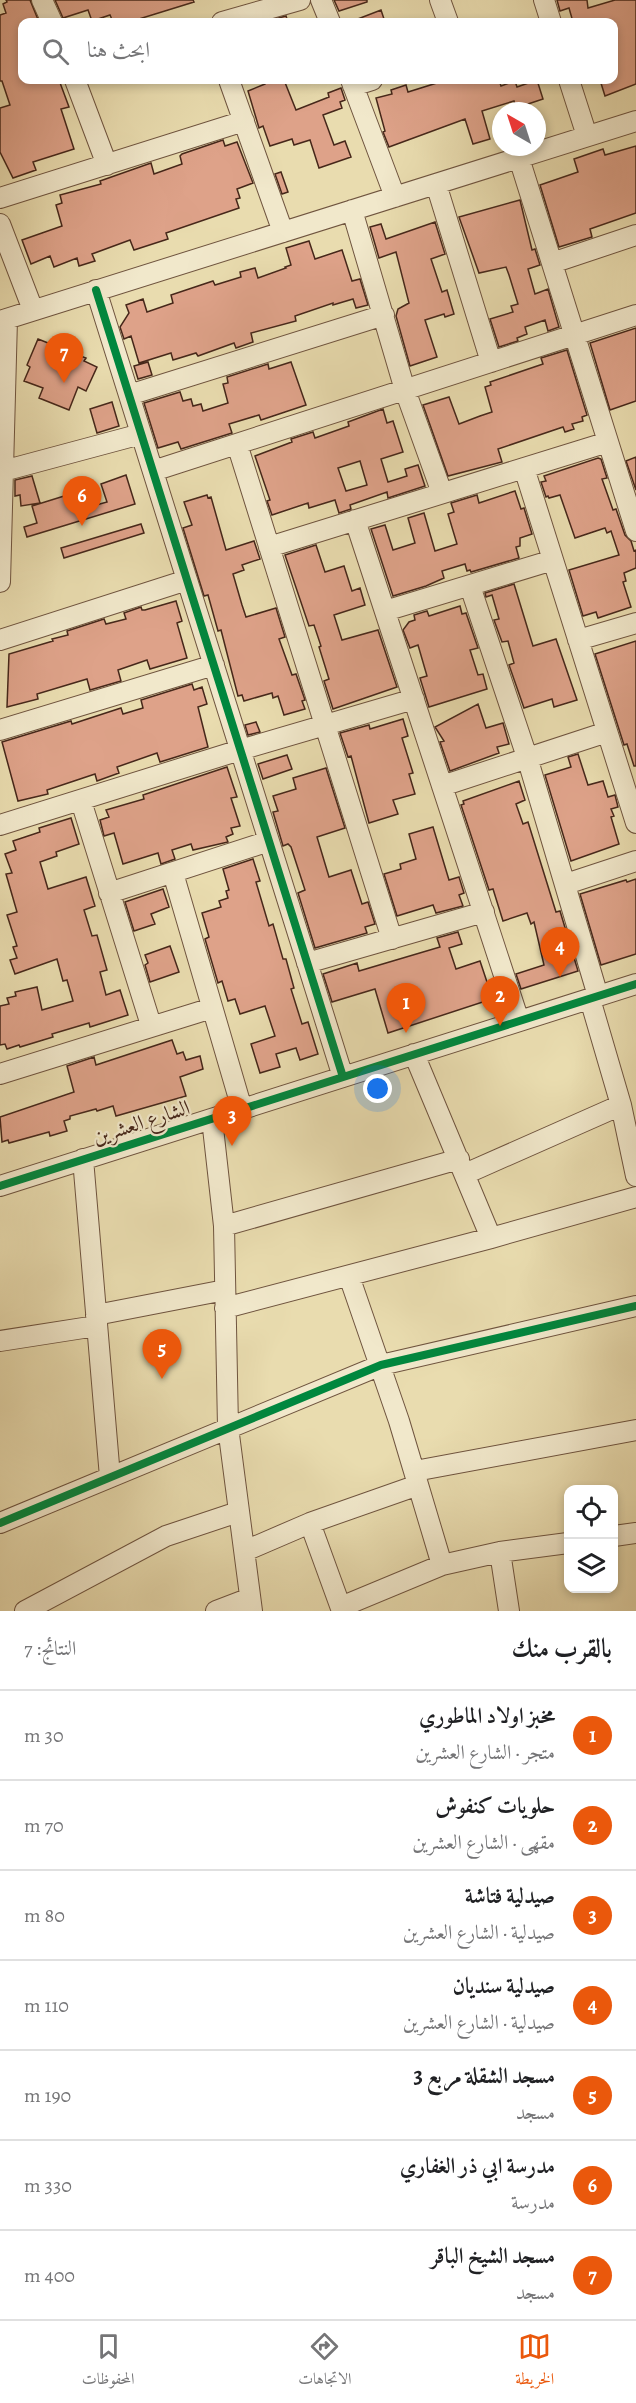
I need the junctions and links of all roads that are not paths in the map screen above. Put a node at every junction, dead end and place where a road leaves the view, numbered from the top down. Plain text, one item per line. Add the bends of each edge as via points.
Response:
1 (42, 0) edge
2 (300, 0) edge
3 (321, 0) edge
4 (440, 0) edge
5 (544, 0) edge
6 (50, 18) edge
7 (236, 18) edge
8 (328, 18) edge
9 (447, 18) edge
10 (550, 18) edge
11 (77, 84) edge
12 (230, 84) edge
13 (360, 84) edge
14 (570, 84) edge
15 (244, 121) junction
16 (636, 121) edge
17 (587, 136) junction
18 (519, 158) junction
19 (107, 165) junction
20 (436, 184) junction
21 (395, 197) junction
22 (0, 198) edge
23 (352, 210) junction
24 (0, 224) edge
25 (283, 232) junction
26 (636, 235) edge
27 (552, 263) junction
28 (96, 290) junction
29 (33, 310) junction
30 (384, 315) junction
31 (636, 315) edge
32 (3, 320) edge
33 (575, 335) junction
34 (491, 362) junction
35 (405, 390) junction
36 (129, 395) junction
37 (141, 434) junction
38 (2, 436) edge
39 (608, 442) junction
40 (237, 444) junction
41 (524, 468) junction
42 (3, 471) junction
43 (153, 471) junction
44 (442, 494) junction
45 (632, 507) edge
46 (355, 520) junction
47 (636, 531) edge
48 (1, 539) edge
49 (269, 546) junction
50 (553, 560) junction
51 (187, 580) junction
52 (0, 582) edge
53 (470, 586) junction
54 (385, 611) junction
55 (636, 623) edge
56 (0, 640) edge
57 (578, 640) junction
58 (214, 665) junction
59 (414, 699) junction
60 (325, 725) junction
61 (0, 730) edge
62 (607, 732) junction
63 (240, 750) junction
64 (527, 757) junction
65 (442, 786) junction
66 (81, 801) junction
67 (636, 823) edge
68 (0, 825) edge
69 (268, 841) junction
70 (636, 861) edge
71 (173, 873) junction
72 (566, 884) junction
73 (109, 893) junction
74 (483, 912) junction
75 (392, 939) junction
76 (307, 963) junction
77 (636, 984) edge
78 (594, 998) junction
79 (212, 1008) junction
80 (519, 1021) junction
81 (151, 1025) junction
82 (414, 1054) junction
83 (0, 1074) edge
84 (343, 1077) junction
85 (621, 1105) junction
86 (242, 1109) junction
87 (212, 1119) junction
88 (632, 1139) edge
89 (83, 1159) junction
90 (462, 1167) junction
91 (636, 1176) edge
92 (0, 1186) edge
93 (636, 1197) edge
94 (224, 1226) junction
95 (490, 1238) junction
96 (349, 1276) junction
97 (225, 1299) junction
98 (636, 1306) edge
99 (96, 1320) junction
100 (0, 1341) edge
101 (381, 1365) junction
102 (228, 1427) junction
103 (636, 1430) edge
104 (110, 1477) junction
105 (417, 1478) junction
106 (238, 1512) junction
107 (0, 1523) edge
108 (310, 1523) junction
109 (636, 1533) edge
110 (618, 1535) edge
111 (564, 1544) edge
112 (245, 1551) junction
113 (500, 1552) junction
114 (442, 1565) junction
115 (58, 1603) edge
116 (251, 1605) edge
117 (341, 1609) edge
118 (25, 1611) edge
119 (216, 1611) edge
120 (509, 1611) edge

1 - 6 street
2 - 7 street
3 - 8 street
4 - 9 street
5 - 10 street
11 - 19 street
12 - 15 street
13 - 21 street
14 - 17 street
15 - 19 street
15 - 25 street
16 - 17 street
17 - 18 street
18 - 20 street
18 - 27 street
19 - 22 street
20 - 21 street
20 - 34 street
21 - 23 street
23 - 25 street
23 - 30 street
24 - 29 street
25 - 28 street
26 - 27 street
27 - 33 street
28 - 29 street
28 - 36 street
29 - 32 street
30 - 35 street
30 - 36 street
31 - 33 street
32 - 38 street
33 - 34 street
33 - 39 street
34 - 35 street
35 - 40 street
35 - 44 street
36 - 37 street
37 - 42 street
37 - 43 street
38 - 42 street
39 - 41 street
39 - 45 street
40 - 43 street
40 - 49 street
41 - 44 street
41 - 50 street
42 - 48 street
43 - 51 street
44 - 46 street
45 - 47 street
46 - 49 street
46 - 54 street
48 - 52 street
49 - 60 street
50 - 53 street
50 - 57 street
51 - 56 street
51 - 58 street
53 - 54 street
53 - 64 street
54 - 59 street
55 - 57 street
57 - 62 street
58 - 61 street
58 - 63 street
59 - 60 street
59 - 65 street
60 - 63 street
60 - 75 street
62 - 64 street
62 - 67 street
63 - 66 street
63 - 69 street
64 - 65 street
64 - 72 street
65 - 74 street
66 - 68 street
66 - 73 street
69 - 71 street
69 - 76 street
70 - 72 street
71 - 73 street
71 - 79 street
72 - 78 street
73 - 81 street
74 - 75 street
74 - 80 street
75 - 76 street
76 - 84 street
77 - 78 street, الشارع العشرين
78 - 80 street, الشارع العشرين
78 - 85 street
79 - 81 street
79 - 86 street
80 - 82 street, الشارع العشرين
81 - 83 street
82 - 84 street, الشارع العشرين
82 - 90 street
84 - 86 street, الشارع العشرين
85 - 88 street
85 - 90 street
86 - 87 street, الشارع العشرين
87 - 89 street, الشارع العشرين
87 - 94 street
88 - 91 street
89 - 92 street, الشارع العشرين
89 - 99 street
90 - 94 street
90 - 95 street
93 - 95 street
94 - 97 street
95 - 96 street
96 - 97 street
96 - 101 street
97 - 99 street
97 - 102 street
98 - 101 street
99 - 100 street
99 - 104 street
101 - 102 street
101 - 105 street
102 - 104 street
102 - 106 street
103 - 105 street
104 - 107 street
105 - 108 street
105 - 114 street
106 - 112 street
106 - 115 street via 166,1536
108 - 112 street
108 - 117 street
109 - 110 street
111 - 113 street
112 - 116 street
113 - 114 street
113 - 120 street
114 - 117 street
115 - 118 street
116 - 119 street

